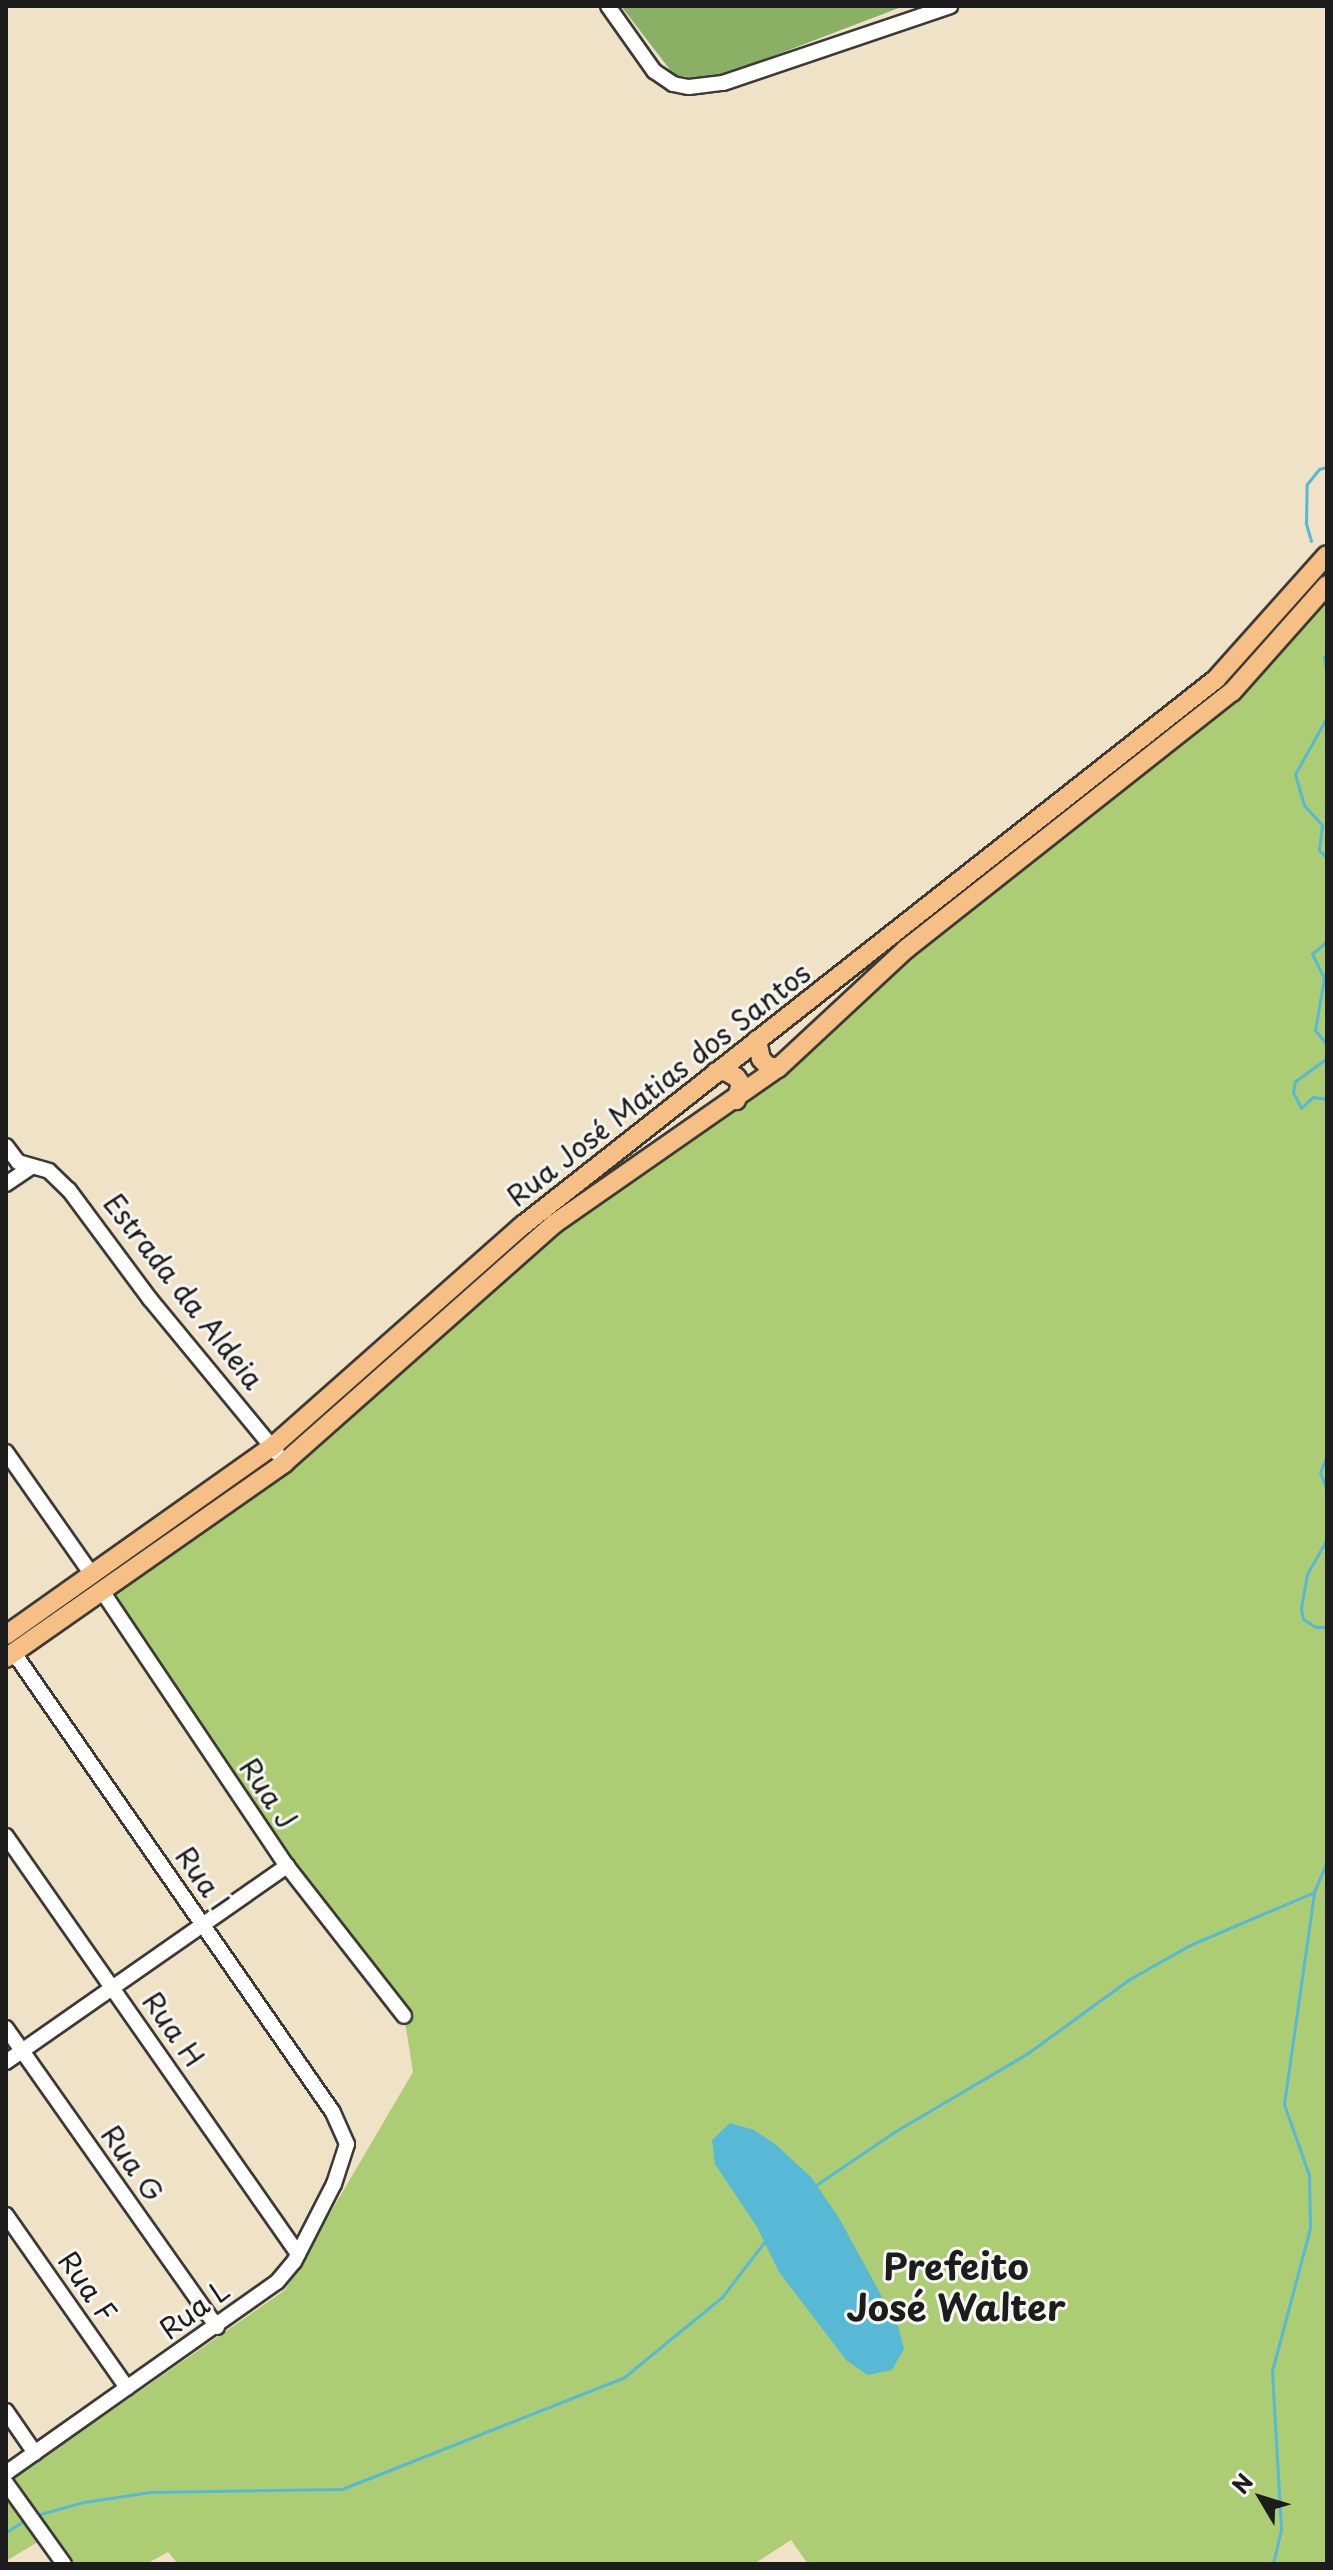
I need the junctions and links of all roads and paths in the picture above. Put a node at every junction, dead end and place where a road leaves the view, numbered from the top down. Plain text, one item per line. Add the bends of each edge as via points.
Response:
1 (608, 6) edge
2 (950, 6) edge
3 (1327, 555) edge
4 (1327, 585) edge
5 (757, 1040) junction
6 (778, 1068) junction
7 (716, 1072) junction
8 (736, 1100) junction
9 (6, 1146) edge
10 (31, 1167) junction
11 (6, 1184) edge
12 (272, 1447) junction
13 (6, 1452) edge
14 (284, 1463) junction
15 (97, 1583) junction
16 (9, 1649) edge
17 (6, 1836) edge
18 (287, 1866) junction
19 (204, 1924) junction
20 (113, 1988) junction
21 (404, 2016) dead end
22 (6, 2028) edge
23 (21, 2050) junction
24 (6, 2062) edge
25 (345, 2135) joint
26 (6, 2215) edge
27 (298, 2254) junction
28 (217, 2327) junction
29 (127, 2388) junction
30 (6, 2411) edge
31 (35, 2453) junction
32 (6, 2473) edge
33 (6, 2483) edge
34 (64, 2564) edge

1 - 2 street via 654,71 689,87 734,80
3 - 5 main road, Rua José Matias dos Santos via 1216,679
4 - 6 main road, Rua José Matias dos Santos via 1232,692 906,949
5 - 6 main road via 761,1059
5 - 7 main road, Rua José Matias dos Santos
6 - 8 main road, Rua José Matias dos Santos
7 - 8 main road via 725,1071 741,1084
7 - 12 main road, Rua José Matias dos Santos via 522,1226
8 - 14 main road, Rua José Matias dos Santos via 554,1224
9 - 10 street, Estrada da Aldeia via 18,1162
10 - 11 street
10 - 12 street, Estrada da Aldeia via 49,1171 81,1204 133,1278
12 - 14 street, Estrada da Aldeia
12 - 15 main road, Rua José Matias dos Santos
13 - 15 street, Rua J
14 - 15 main road, Rua José Matias dos Santos
15 - 16 main road, Rua José Matias dos Santos
15 - 18 street, Rua J
16 - 19 street, Rua I
17 - 20 street, Rua H
18 - 19 street
18 - 21 street, Rua J
19 - 20 street
19 - 25 street, Rua I
20 - 23 street
20 - 27 street, Rua H
22 - 23 street, Rua G
23 - 24 street
23 - 28 street, Rua G
25 - 27 street, Rua L via 341,2167
26 - 29 street, Rua F
27 - 28 street, Rua L via 277,2282
28 - 29 street, Rua L
29 - 31 street, Rua L
30 - 31 street
31 - 32 street, Rua L
33 - 34 street

